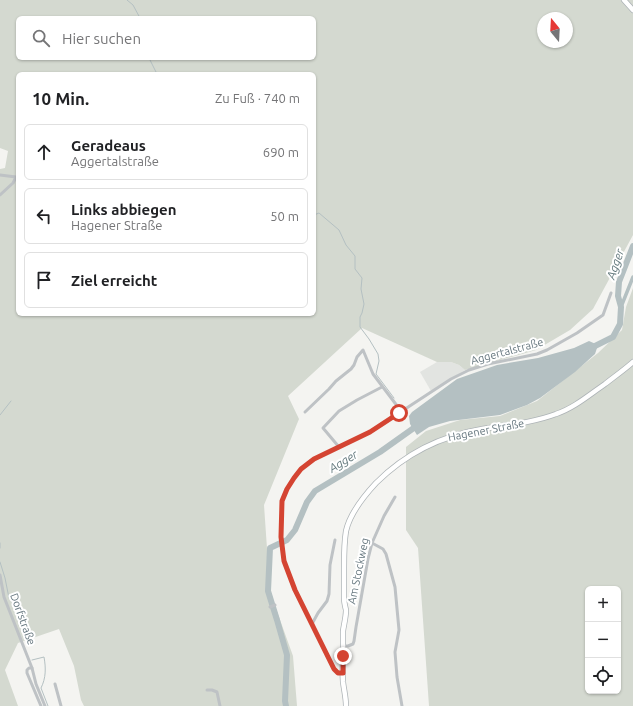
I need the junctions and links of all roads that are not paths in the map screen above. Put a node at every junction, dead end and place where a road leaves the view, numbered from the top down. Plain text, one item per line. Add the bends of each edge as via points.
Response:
1 (624, 0) edge
2 (633, 10) edge
3 (0, 175) edge
4 (0, 195) edge
5 (611, 293) dead end
6 (633, 362) edge
7 (382, 387) junction
8 (401, 411) junction
9 (305, 412) dead end
10 (339, 447) junction
11 (395, 497) dead end
12 (335, 540) dead end
13 (372, 543) junction
14 (0, 575) edge
15 (275, 605) dead end
16 (270, 607) dead end
17 (312, 624) junction
18 (343, 646) junction
19 (32, 668) junction
20 (343, 673) junction
21 (55, 684) dead end
22 (207, 690) dead end
23 (41, 706) edge
24 (46, 706) edge
25 (61, 706) edge
26 (220, 706) edge
27 (346, 706) edge
28 (402, 706) edge

1 - 2 main road
3 - 4 street via 16,177
5 - 8 street, Aggertalstraße via 602,316 577,334 536,354 469,370 451,378
6 - 18 main road, Hagener Straße via 566,410 528,422 475,430 439,440 386,473 358,505 347,530 344,546 346,616
7 - 8 street
7 - 9 street via 363,350 351,369
7 - 10 street via 339,411 323,428
8 - 10 street, Aggertalstraße via 370,432
10 - 17 street, Aggertalstraße via 314,459 301,469 282,501 281,537 284,561
11 - 13 street, Am Stockweg
12 - 17 street via 330,565 329,594
13 - 18 street, Am Stockweg via 354,641 353,644
13 - 28 street via 383,549 386,554 395,587 399,630 395,652
14 - 19 street, Dorfstraße via 4,597
15 - 16 street
17 - 20 street, Aggertalstraße via 334,669 338,673
18 - 20 main road, Hagener Straße
19 - 23 street, Dorfstraße via 29,668 27,673
19 - 24 street, Dorfstraße
20 - 27 main road, Hagener Straße
21 - 25 street
22 - 26 street via 217,692

